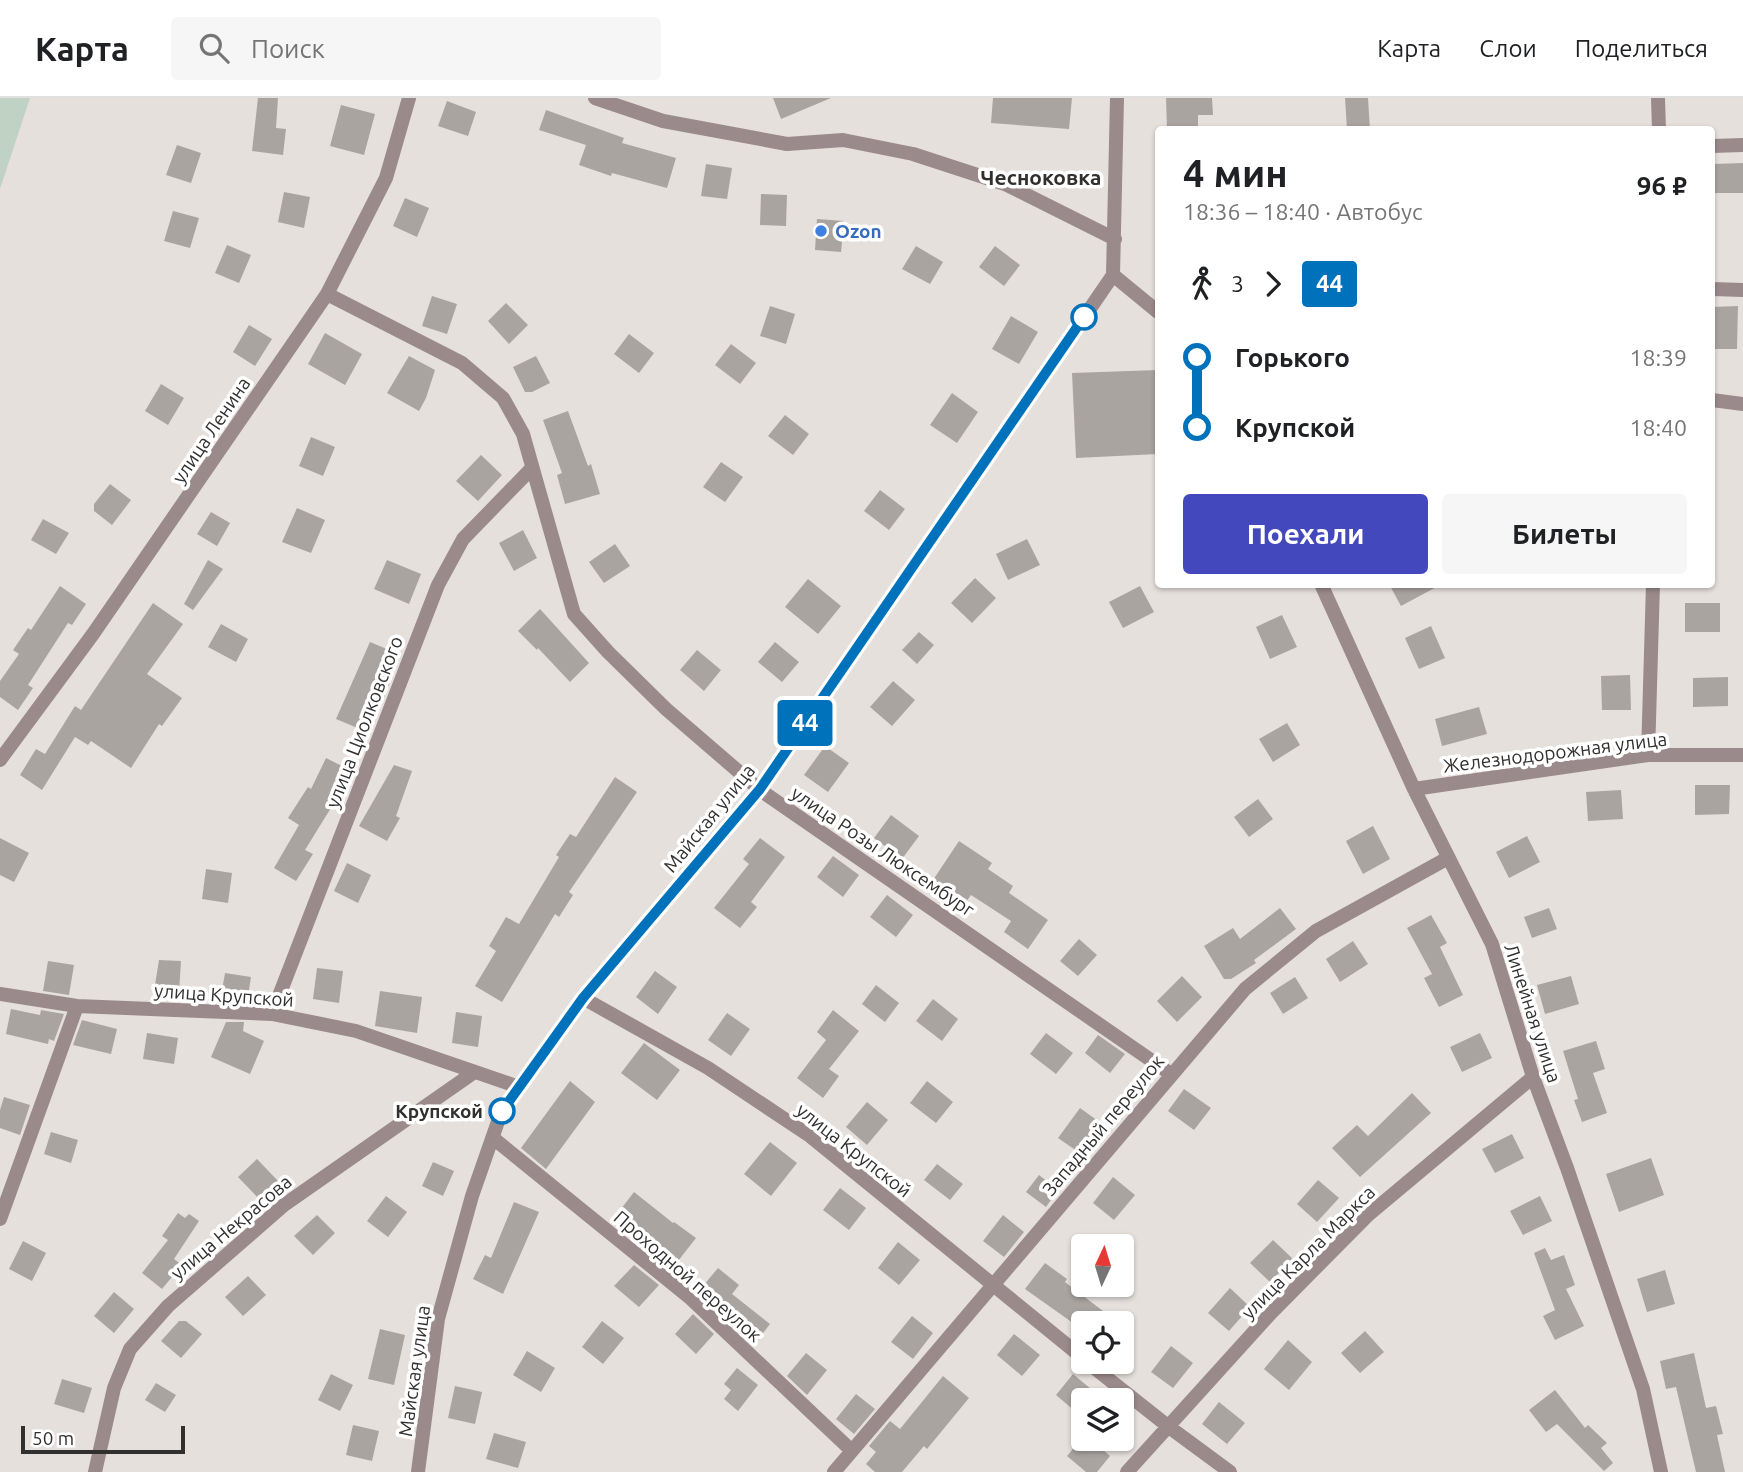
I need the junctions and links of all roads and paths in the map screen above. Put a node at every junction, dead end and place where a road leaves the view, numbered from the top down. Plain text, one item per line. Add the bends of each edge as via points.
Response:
1 (409, 98) edge
2 (595, 98) edge
3 (1117, 98) edge
4 (1658, 98) edge
5 (1659, 126) edge
6 (1743, 145) edge
7 (1715, 146) edge
8 (1115, 239) junction
9 (1113, 275) junction
10 (1715, 289) edge
11 (1743, 290) edge
12 (327, 294) junction
13 (1155, 310) edge
14 (1715, 400) edge
15 (1743, 404) edge
16 (532, 468) junction
17 (1323, 588) edge
18 (1653, 588) edge
19 (1648, 755) junction
20 (1743, 755) edge
21 (0, 760) edge
22 (760, 789) junction
23 (1414, 789) junction
24 (1448, 858) junction
25 (0, 994) edge
26 (583, 998) junction
27 (77, 1006) junction
28 (272, 1014) junction
29 (473, 1073) junction
30 (1171, 1074) junction
31 (1532, 1077) junction
32 (519, 1087) junction
33 (492, 1138) junction
34 (0, 1219) edge
35 (992, 1286) junction
36 (1071, 1349) edge
37 (1103, 1374) edge
38 (1169, 1427) junction
39 (852, 1451) junction
40 (94, 1472) edge
41 (418, 1472) edge
42 (834, 1472) edge
43 (1127, 1472) edge
44 (1230, 1472) edge
45 (1661, 1472) edge

1 - 12 street, улица Ленина via 386,178
2 - 8 street via 663,121 787,144 843,141 913,154 1004,184
3 - 8 street
4 - 5 street
6 - 7 street
8 - 9 street
9 - 13 street
9 - 22 street, Майская улица
10 - 11 street
12 - 16 street, улица Розы Люксембург via 463,363 503,398 523,434
12 - 21 street, улица Ленина via 93,634
14 - 15 street
16 - 22 street, улица Розы Люксембург via 574,614 666,709
16 - 28 street, улица Циолковского via 463,539 438,585
17 - 23 street, Линейная улица
18 - 19 street
19 - 20 street, Железнодорожная улица
19 - 23 street, Железнодорожная улица
22 - 26 street, Майская улица
22 - 30 street, улица Розы Люксембург
23 - 24 street, Линейная улица
24 - 30 street, Западный переулок via 1316,931 1245,989
24 - 31 street, Линейная улица via 1492,944
25 - 27 street, улица Крупской
26 - 32 street, Майская улица
26 - 35 street, улица Крупской via 708,1068 810,1136
27 - 28 street, улица Крупской
27 - 34 street
28 - 29 street, улица Крупской via 356,1031
29 - 32 street, улица Крупской
29 - 40 street, улица Некрасова via 284,1205 168,1306 130,1349 114,1388
30 - 35 street, Западный переулок
31 - 38 street, улица Карла Маркса via 1367,1216 1270,1314
31 - 45 street, Линейная улица via 1643,1389
32 - 33 street, Майская улица via 502,1111
33 - 39 street, Проходной переулок via 689,1297
33 - 41 street, Майская улица via 438,1319
35 - 36 street, улица Крупской
35 - 39 street, Западный переулок
37 - 38 street, улица Крупской
38 - 43 street, улица Карла Маркса
38 - 44 street, улица Крупской
39 - 42 street, Западный переулок

